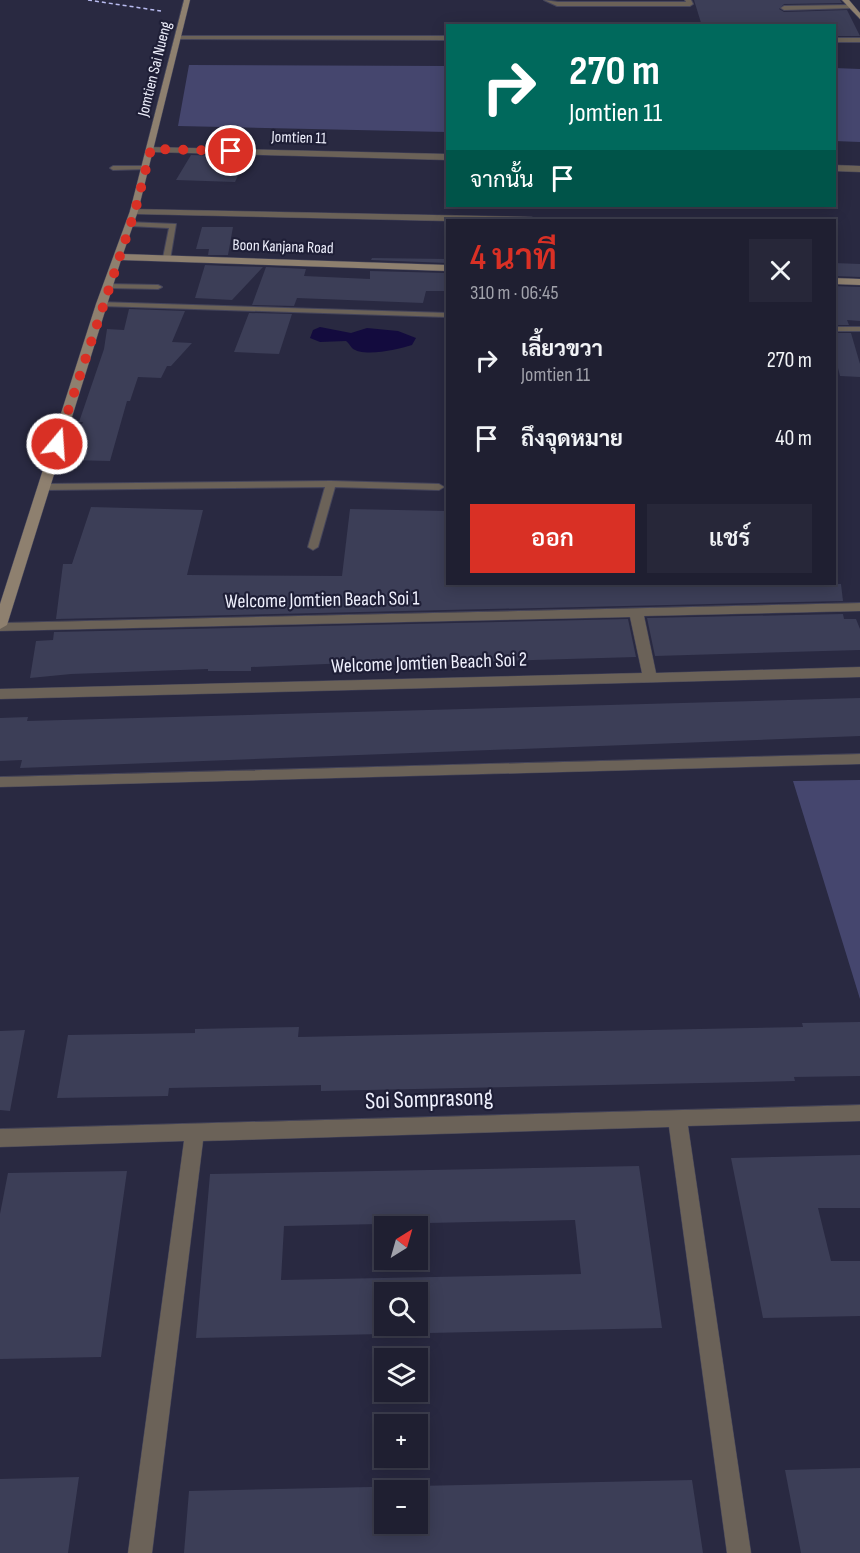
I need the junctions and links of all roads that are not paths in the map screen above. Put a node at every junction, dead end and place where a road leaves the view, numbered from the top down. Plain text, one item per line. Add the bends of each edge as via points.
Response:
1 (187, 0) edge
2 (547, 0) edge
3 (688, 0) edge
4 (845, 0) edge
5 (851, 7) junction
6 (784, 8) dead end
7 (859, 15) edge
8 (178, 37) junction
9 (446, 38) edge
10 (836, 40) edge
11 (860, 40) edge
12 (151, 149) junction
13 (446, 157) edge
14 (113, 168) dead end
15 (146, 168) junction
16 (836, 168) edge
17 (860, 169) edge
18 (135, 211) junction
19 (488, 219) edge
20 (130, 224) junction
21 (119, 257) junction
22 (167, 258) junction
23 (446, 268) edge
24 (836, 281) edge
25 (860, 282) edge
26 (108, 286) junction
27 (158, 287) dead end
28 (101, 304) junction
29 (446, 315) edge
30 (836, 328) edge
31 (860, 330) edge
32 (331, 484) junction
33 (43, 487) junction
34 (439, 487) dead end
35 (313, 547) dead end
36 (860, 607) edge
37 (636, 612) junction
38 (0, 626) edge
39 (860, 672) edge
40 (650, 677) junction
41 (0, 694) edge
42 (860, 759) edge
43 (0, 782) edge
44 (860, 1113) edge
45 (676, 1118) junction
46 (195, 1131) junction
47 (0, 1138) edge
48 (140, 1553) edge
49 (739, 1553) edge

1 - 8 street, Jomtien Sai Nueng
2 - 3 lane via 556,4 690,4
4 - 5 street
5 - 6 lane
5 - 7 street
8 - 9 lane
8 - 12 street, Jomtien Sai Nueng
10 - 11 lane
12 - 13 street, Jomtien 11
12 - 15 street, Jomtien Sai Nueng
14 - 15 lane
15 - 18 street, Jomtien Sai Nueng
16 - 17 street
18 - 19 street
18 - 20 street, Jomtien Sai Nueng
20 - 21 street, Jomtien Sai Nueng
20 - 22 lane via 173,226
21 - 22 street, Boon Kanjana Road
21 - 26 street, Jomtien Sai Nueng
22 - 23 street, Boon Kanjana Road
24 - 25 street
26 - 27 lane
26 - 28 street, Jomtien Sai Nueng
28 - 29 lane
28 - 33 street, Jomtien Sai Nueng
30 - 31 lane
32 - 33 lane
32 - 34 lane
32 - 35 lane
33 - 38 street, Jomtien Sai Nueng
36 - 37 street, Welcome Jomtien Beach Soi 1
37 - 38 street, Welcome Jomtien Beach Soi 1
37 - 40 street
39 - 40 street, Welcome Jomtien Beach Soi 2
40 - 41 street, Welcome Jomtien Beach Soi 2
42 - 43 street
44 - 45 street, Soi Somprasong
45 - 46 street, Soi Somprasong
45 - 49 street
46 - 47 street, Soi Somprasong
46 - 48 street

